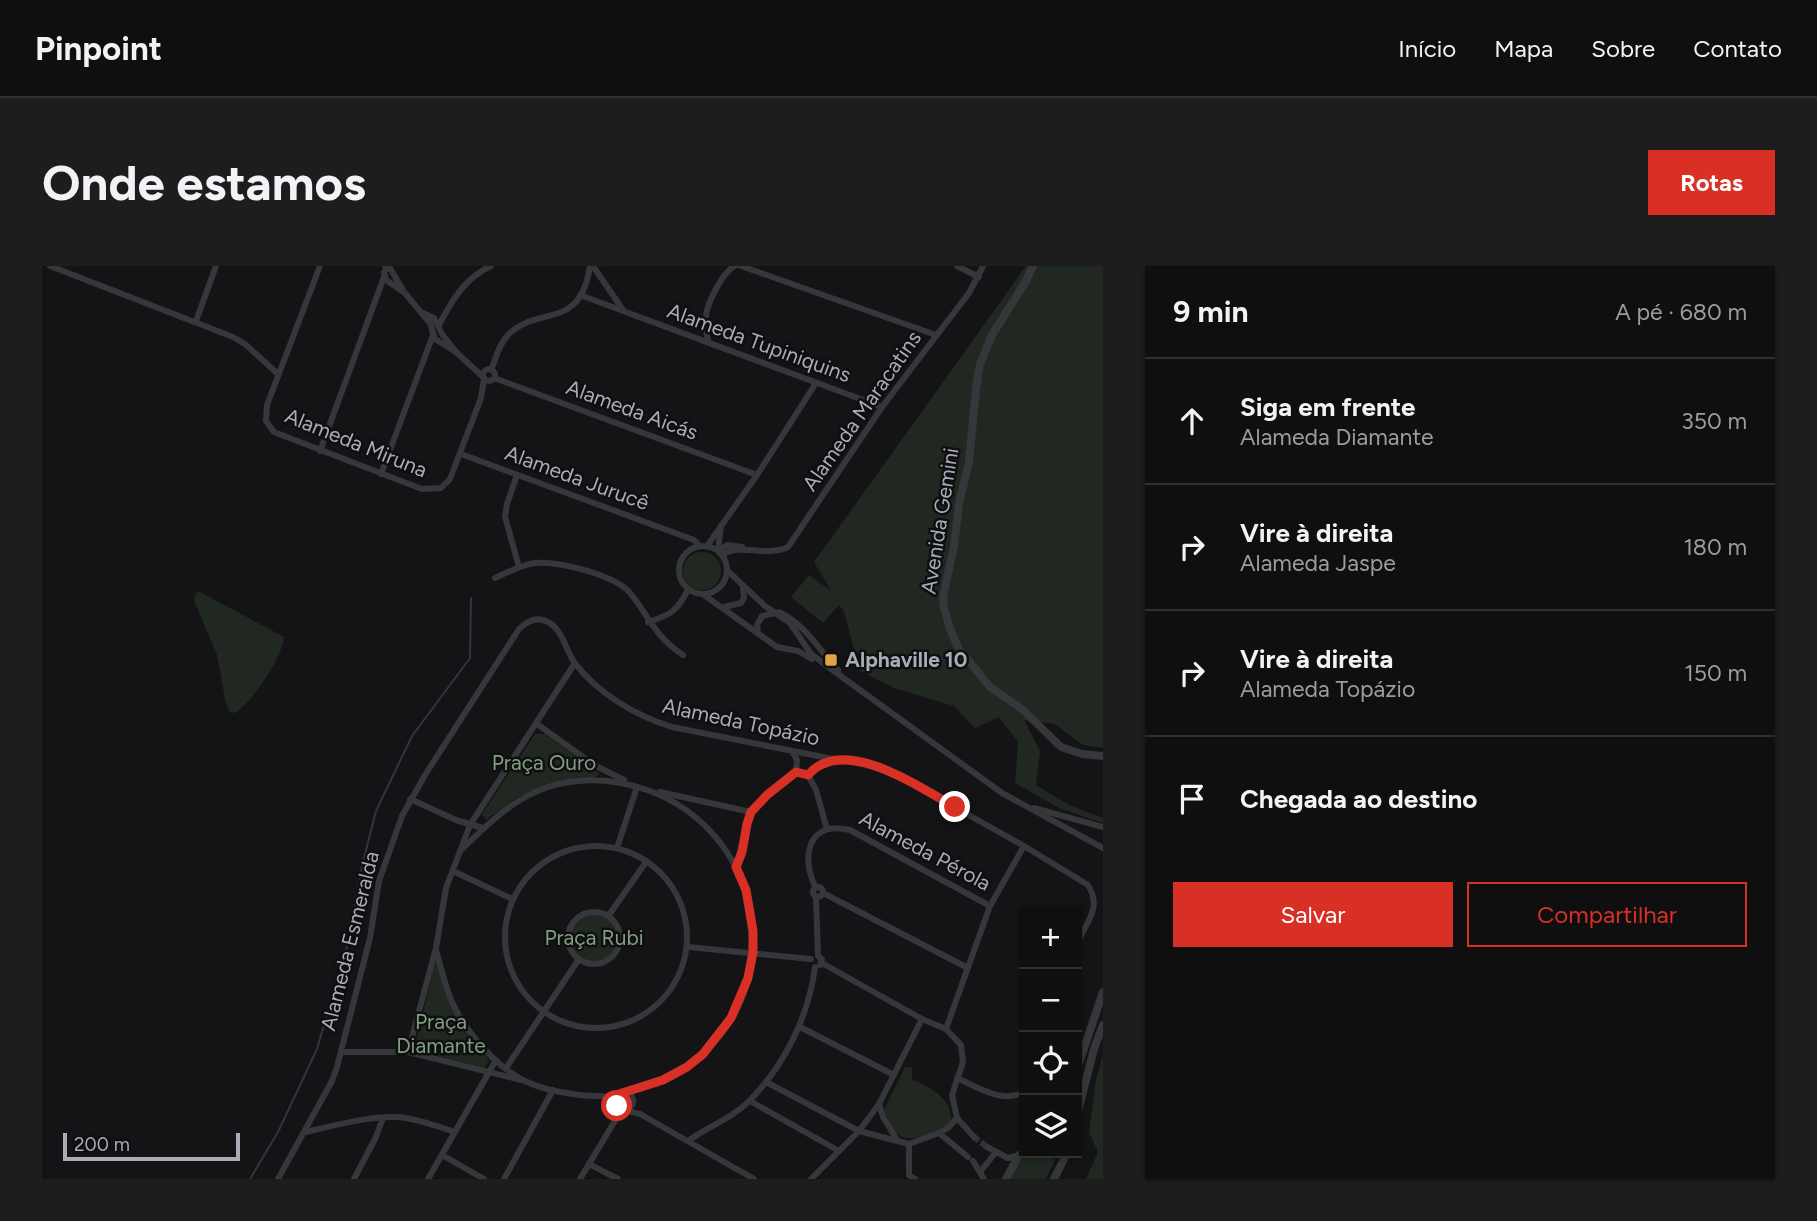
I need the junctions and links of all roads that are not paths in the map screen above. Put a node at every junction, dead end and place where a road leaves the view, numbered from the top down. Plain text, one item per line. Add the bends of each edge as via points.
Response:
1 (216, 266) edge
2 (320, 266) edge
3 (377, 266) edge
4 (397, 266) edge
5 (491, 266) edge
6 (591, 266) edge
7 (735, 266) edge
8 (741, 266) edge
9 (957, 266) edge
10 (983, 266) edge
11 (1033, 266) edge
12 (54, 267) edge
13 (386, 270) edge
14 (394, 277) junction
15 (979, 277) junction
16 (390, 285) junction
17 (404, 292) junction
18 (380, 293) junction
19 (580, 295) junction
20 (445, 312) junction
21 (625, 312) junction
22 (432, 320) junction
23 (196, 321) junction
24 (439, 325) junction
25 (433, 335) junction
26 (936, 335) junction
27 (442, 340) junction
28 (709, 343) junction
29 (423, 362) junction
30 (278, 374) junction
31 (488, 376) junction
32 (816, 383) junction
33 (882, 407) junction
34 (320, 451) junction
35 (461, 454) junction
36 (382, 474) junction
37 (517, 475) junction
38 (757, 475) junction
39 (721, 523) junction
40 (680, 536) junction
41 (703, 546) junction
42 (720, 552) junction
43 (686, 553) junction
44 (519, 567) junction
45 (728, 571) junction
46 (495, 578) dead end
47 (742, 584) junction
48 (688, 590) junction
49 (704, 595) junction
50 (765, 606) junction
51 (723, 607) junction
52 (775, 613) junction
53 (540, 619) joint
54 (648, 622) junction
55 (796, 631) junction
56 (758, 633) junction
57 (782, 649) junction
58 (683, 655) dead end
59 (575, 663) junction
60 (849, 682) junction
61 (537, 724) junction
62 (792, 751) junction
63 (804, 754) junction
64 (1103, 757) edge
65 (797, 760) junction
66 (821, 760) junction
67 (796, 772) junction
68 (808, 775) junction
69 (637, 787) junction
70 (689, 798) junction
71 (410, 799) junction
72 (1026, 806) junction
73 (684, 809) junction
74 (751, 812) junction
75 (470, 825) junction
76 (1103, 827) edge
77 (483, 828) junction
78 (827, 829) junction
79 (1024, 846) junction
80 (617, 848) junction
81 (1103, 848) edge
82 (462, 849) junction
83 (646, 862) junction
84 (736, 867) junction
85 (453, 871) junction
86 (816, 888) junction
87 (823, 892) junction
88 (816, 897) junction
89 (512, 899) junction
90 (990, 906) junction
91 (609, 915) junction
92 (1082, 936) edge
93 (688, 947) junction
94 (436, 948) junction
95 (753, 952) junction
96 (814, 957) junction
97 (579, 959) junction
98 (818, 965) junction
99 (966, 968) junction
100 (1103, 992) edge
101 (543, 1014) junction
102 (922, 1019) junction
103 (1103, 1025) edge
104 (800, 1027) junction
105 (946, 1029) junction
106 (341, 1052) junction
107 (408, 1052) junction
108 (1082, 1054) edge
109 (496, 1060) junction
110 (506, 1068) junction
111 (489, 1073) junction
112 (894, 1075) junction
113 (957, 1078) junction
114 (524, 1081) junction
115 (766, 1082) junction
116 (553, 1090) junction
117 (1019, 1094) edge
118 (1082, 1096) edge
119 (626, 1097) junction
120 (750, 1101) junction
121 (879, 1104) junction
122 (623, 1109) junction
123 (640, 1114) junction
124 (956, 1117) junction
125 (383, 1118) junction
126 (305, 1132) junction
127 (455, 1132) junction
128 (704, 1132) junction
129 (859, 1132) junction
130 (939, 1133) junction
131 (974, 1137) tunnel mouth
132 (688, 1141) junction
133 (897, 1141) junction
134 (909, 1144) junction
135 (987, 1147) tunnel mouth
136 (702, 1149) junction
137 (839, 1151) junction
138 (996, 1152) junction
139 (442, 1155) junction
140 (1019, 1155) edge
141 (1019, 1158) edge
142 (1060, 1158) edge
143 (1064, 1158) edge
144 (1062, 1163) junction
145 (589, 1164) junction
146 (980, 1172) junction
147 (910, 1178) edge
148 (278, 1179) edge
149 (354, 1179) edge
150 (428, 1179) edge
151 (484, 1179) edge
152 (504, 1179) edge
153 (580, 1179) edge
154 (618, 1179) edge
155 (754, 1179) edge
156 (811, 1179) edge
157 (984, 1179) edge
158 (1006, 1179) edge
159 (1054, 1179) edge

1 - 23 street
2 - 30 street
3 - 13 street, Alameda Aicás
4 - 14 street
5 - 20 street via 460,289
6 - 19 street
6 - 21 street
7 - 28 street via 721,279 706,313
8 - 26 street
9 - 15 street
10 - 15 street, Alameda Maracatins
11 - 64 street, Avenida Gemini via 980,364 970,462 959,503 944,608 959,649 990,687 1022,709 1061,747
12 - 23 street
13 - 14 street, Alameda Aicás
13 - 16 street, Alameda Aicás
13 - 18 street
14 - 16 street
14 - 17 street, Alameda Aicás
15 - 26 street, Alameda Maracatins
16 - 17 street, Alameda Aicás
16 - 18 street
17 - 22 street, Alameda Aicás
18 - 34 street
19 - 21 street, Alameda Tupiniquins
19 - 31 street via 560,314 525,323 509,334
20 - 22 street
20 - 24 street
21 - 28 street, Alameda Tupiniquins
22 - 24 street, Alameda Aicás
22 - 25 street, Alameda Aicás
23 - 30 street via 245,344
24 - 27 street, Alameda Aicás
25 - 27 street, Alameda Aicás
25 - 29 street
26 - 33 street, Alameda Maracatins
27 - 29 street
27 - 31 street, Alameda Aicás via 468,365
28 - 32 street, Alameda Tupiniquins
29 - 36 street
30 - 34 street, Alameda Miruna via 265,415 268,424 274,432
31 - 35 street
31 - 38 street, Alameda Aicás
32 - 33 street, Alameda Tupiniquins
32 - 38 street
33 - 42 street, Alameda Maracatins via 788,547 770,552
34 - 36 street, Alameda Miruna
35 - 36 street, Alameda Miruna via 441,488 422,489
35 - 37 street, Alameda Jurucê
37 - 40 street, Alameda Jurucê
37 - 44 street via 506,517
38 - 39 street
39 - 41 street
39 - 42 street
40 - 41 street, Alameda Jurucê
40 - 43 street
41 - 42 street
41 - 43 street
42 - 45 street
43 - 48 street via 679,572
44 - 46 street
44 - 54 street via 561,564 600,576 625,588
45 - 47 street
45 - 49 street via 718,590
47 - 50 street
47 - 51 street via 741,603
48 - 49 street
48 - 54 street via 672,614
49 - 51 street
50 - 52 street
50 - 60 street via 793,620
51 - 56 street
52 - 55 street
52 - 56 street via 762,617
53 - 59 street, Alameda Topázio via 556,629
53 - 71 street, Alameda Esmeralda via 519,629
54 - 58 street
55 - 57 street via 793,646
55 - 60 street via 811,654
56 - 57 street
57 - 60 street via 806,655
59 - 61 street
59 - 62 street, Alameda Topázio via 613,698 651,721
60 - 72 street
61 - 69 street via 594,765
61 - 75 street
62 - 63 street, Alameda Topázio
62 - 65 street
63 - 65 street
63 - 66 street, Alameda Topázio
65 - 67 street
66 - 68 street
66 - 79 street, Alameda Topázio via 879,765
67 - 68 street
67 - 74 street
68 - 78 street
69 - 70 street
69 - 73 street
69 - 77 street via 596,780 548,787 512,805
69 - 80 street
70 - 73 street
70 - 74 street
71 - 75 street
71 - 106 street, Alameda Esmeralda via 379,881 370,938
72 - 76 street
72 - 81 street
73 - 84 street via 720,840
74 - 84 street
75 - 77 street
75 - 82 street
77 - 82 street
78 - 86 street, Alameda Pérola via 809,848 807,863
78 - 90 street, Alameda Pérola via 850,830
79 - 90 street
79 - 92 street, Alameda Topázio via 1095,892 1096,913
80 - 83 street
80 - 89 street via 562,852 533,871
82 - 85 street
83 - 91 street
83 - 93 street via 676,892
84 - 95 street via 746,890
85 - 89 street
85 - 94 street
86 - 87 street
86 - 88 street
87 - 88 street
87 - 99 street
88 - 96 street
89 - 101 street via 505,933 507,952 519,984
90 - 99 street
91 - 97 street via 594,911 573,922 569,946
91 - 97 street via 619,928 621,943 614,956 600,964
93 - 95 street
93 - 101 street via 678,979 639,1018 606,1028 586,1028
94 - 107 street
94 - 109 street via 460,1018
95 - 96 street
95 - 119 street via 741,997 716,1039 687,1067
96 - 98 street via 821,958
97 - 101 street
98 - 102 street
98 - 104 street
99 - 105 street
100 - 108 street
101 - 110 street
102 - 105 street
102 - 112 street
103 - 118 street
104 - 112 street
104 - 115 street
105 - 113 street via 961,1045 963,1062
106 - 107 street
106 - 126 street, Alameda Esmeralda via 332,1081
107 - 111 street
109 - 110 street
109 - 111 street
110 - 114 street
111 - 114 street
111 - 127 street
112 - 121 street
113 - 117 street via 1002,1097
113 - 124 street via 952,1095
114 - 116 street
115 - 120 street
115 - 129 street
116 - 119 street
116 - 152 street
119 - 122 street
119 - 122 street via 616,1104
119 - 123 street
120 - 128 street
120 - 137 street
121 - 129 street
121 - 133 street
122 - 123 street
122 - 145 street
123 - 132 street
124 - 130 street
124 - 131 street
125 - 126 street
125 - 127 street via 407,1118
125 - 149 street
126 - 148 street, Alameda Esmeralda
127 - 139 street
128 - 132 street
128 - 136 street
129 - 133 street
129 - 137 street
130 - 134 street
130 - 146 street
132 - 136 street
133 - 134 street
134 - 147 street
135 - 138 street
136 - 155 street
137 - 156 street
138 - 140 street via 1008,1158
138 - 146 street
139 - 150 street
139 - 151 street
141 - 158 street
142 - 144 street
143 - 144 street
144 - 159 street
145 - 153 street
145 - 154 street
146 - 157 street

